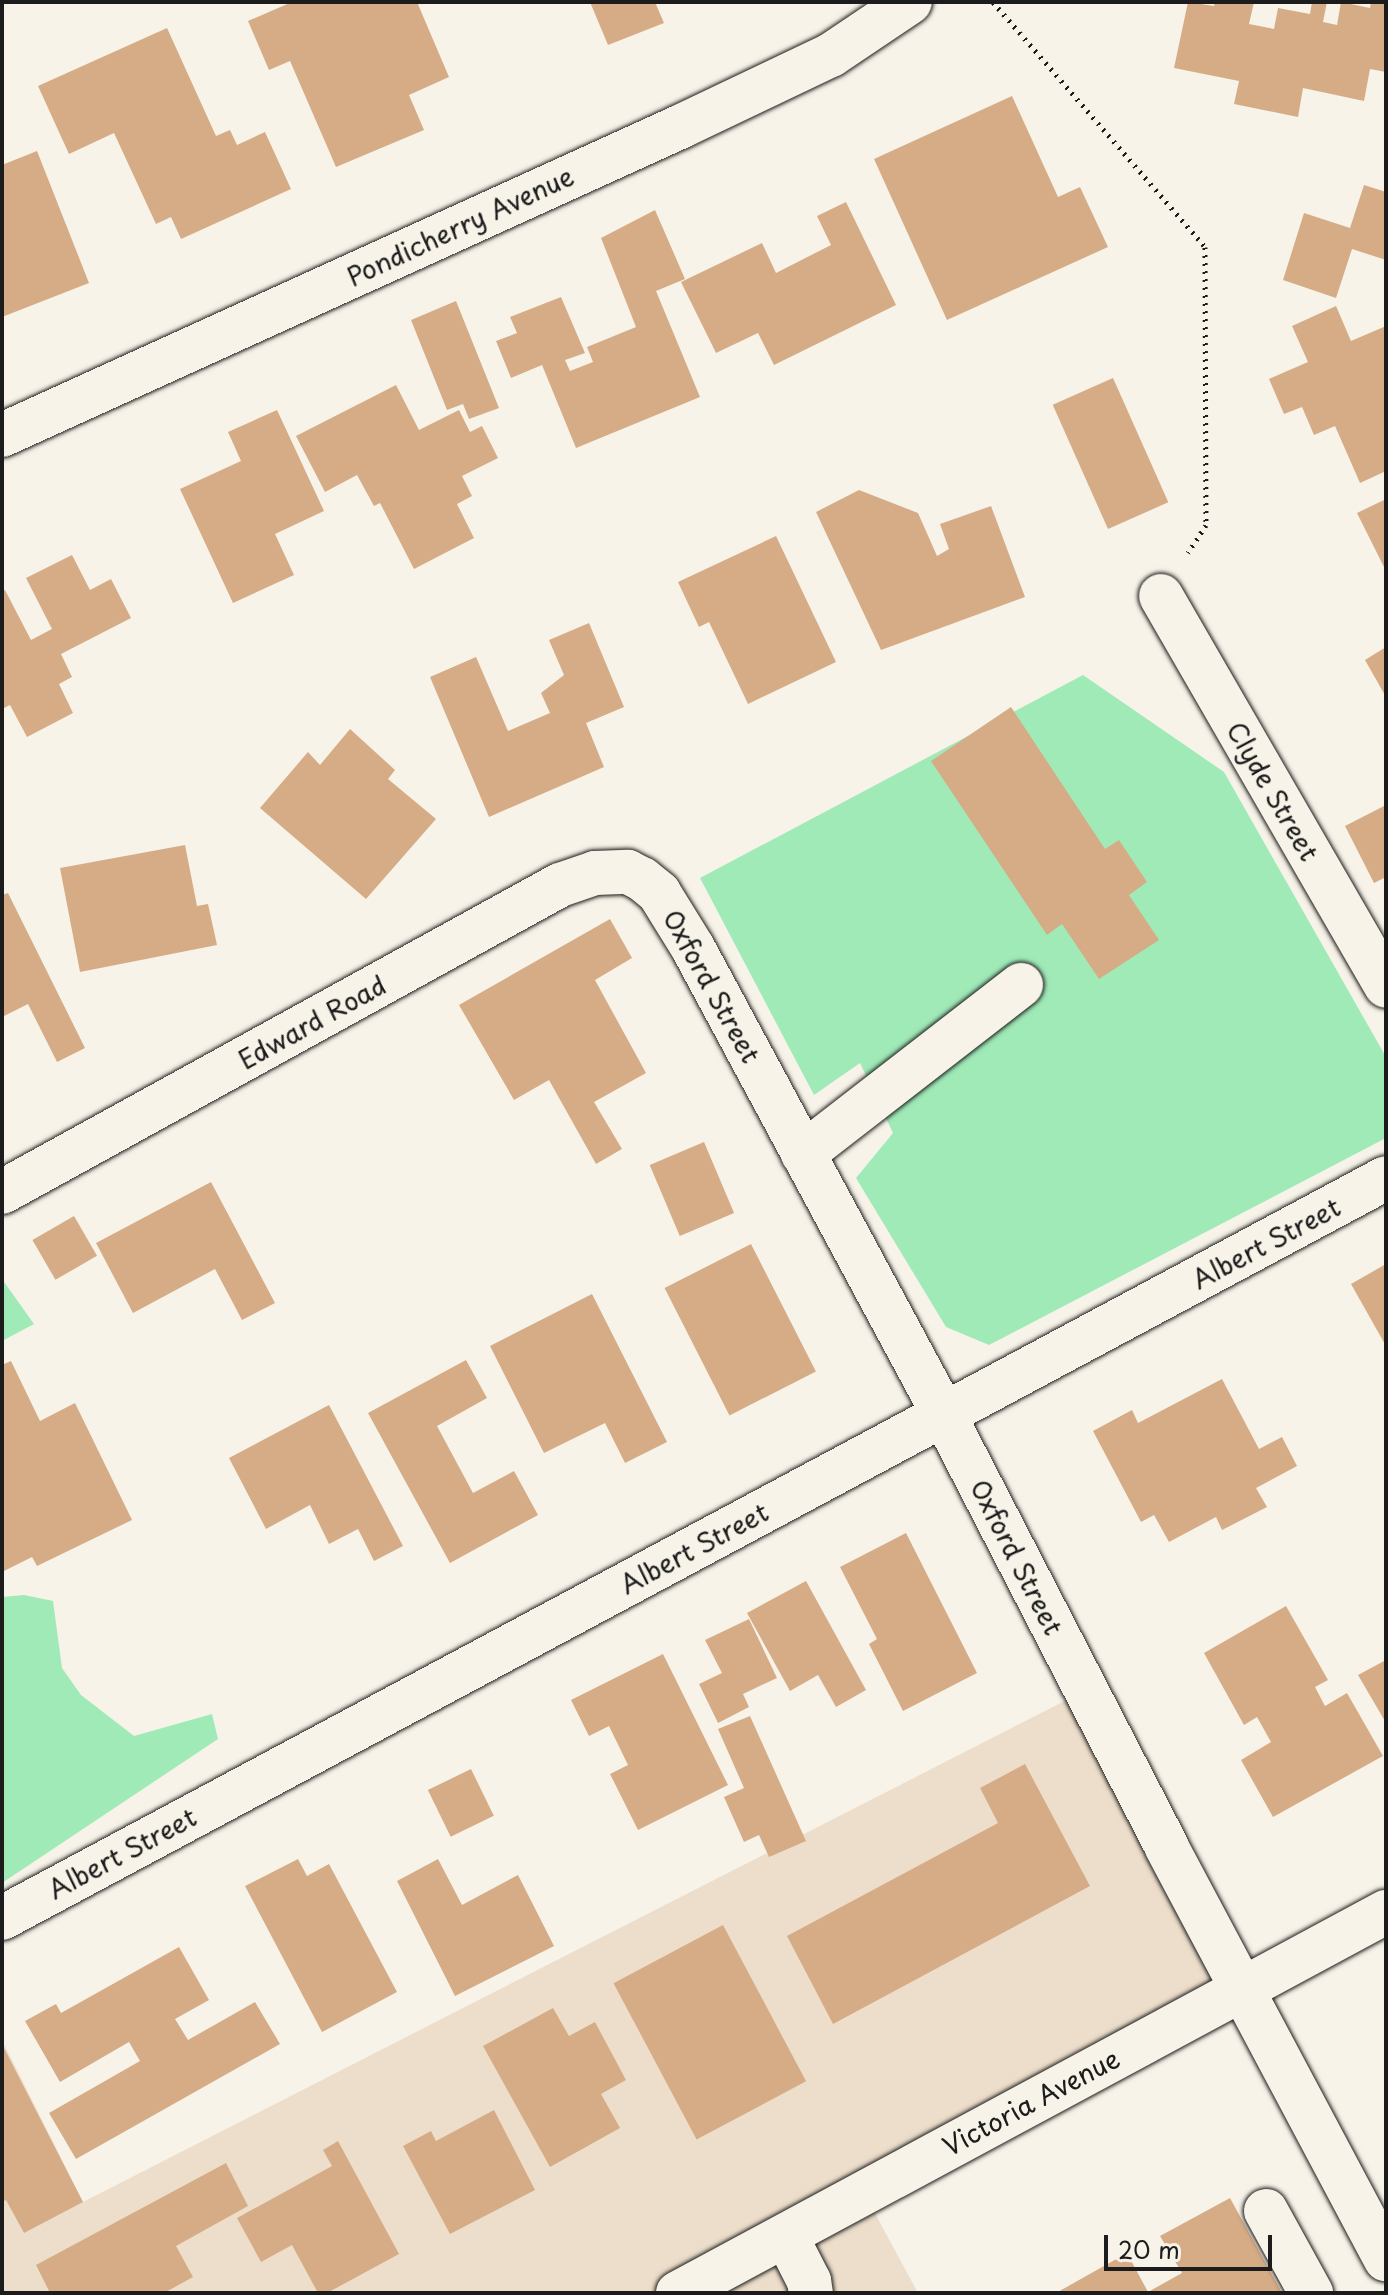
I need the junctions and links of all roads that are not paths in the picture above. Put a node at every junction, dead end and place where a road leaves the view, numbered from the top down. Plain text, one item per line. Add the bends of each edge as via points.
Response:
1 (910, 2) edge
2 (2, 435) edge
3 (1161, 596) road end
4 (628, 872) joint
5 (1021, 985) dead end
6 (1386, 986) edge
7 (803, 1154) junction
8 (1386, 1178) edge
9 (2, 1192) edge
10 (944, 1415) junction
11 (1386, 1912) edge
12 (2, 1918) edge
13 (1244, 1989) junction
14 (1266, 2211) dead end
15 (786, 2236) junction
16 (1386, 2259) edge
17 (678, 2293) edge
18 (811, 2293) edge
19 (1311, 2293) edge

1 - 2 street, Pondicherry Avenue via 831,55 736,101
3 - 6 street, Clyde Street
4 - 7 street, Oxford Street via 659,893 671,909
4 - 9 street, Edward Road via 595,873 560,885
5 - 7 street
7 - 10 street, Oxford Street
8 - 10 street, Albert Street
10 - 12 street, Albert Street
10 - 13 street, Oxford Street
11 - 13 street, Victoria Avenue
13 - 15 street, Victoria Avenue
13 - 16 street, Oxford Street
14 - 19 street
15 - 17 street, Victoria Avenue
15 - 18 street

